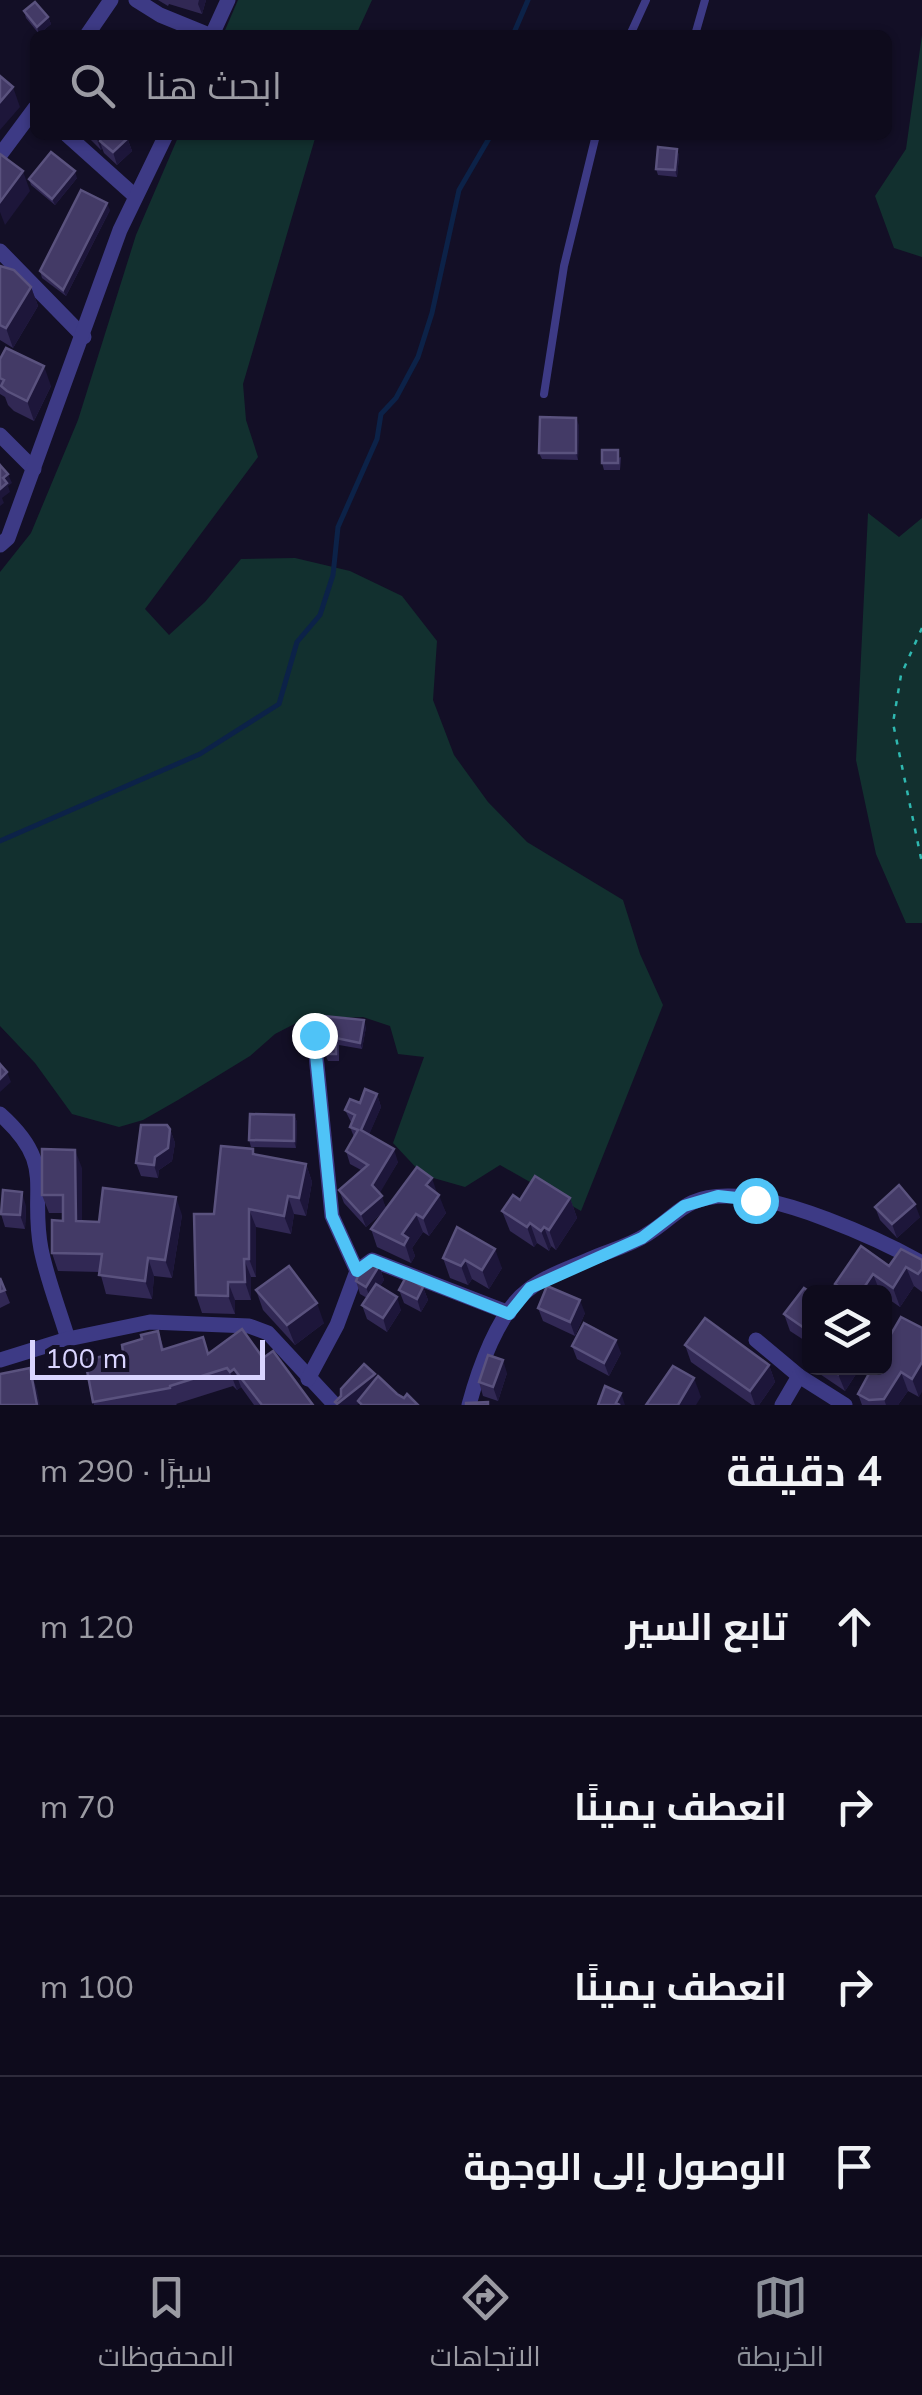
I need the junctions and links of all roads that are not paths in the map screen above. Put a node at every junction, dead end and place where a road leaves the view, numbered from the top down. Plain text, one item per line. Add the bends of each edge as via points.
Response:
1 (111, 0) edge
2 (136, 0) edge
3 (228, 0) edge
4 (646, 0) edge
5 (705, 0) edge
6 (90, 30) edge
7 (198, 30) edge
8 (213, 30) edge
9 (632, 30) edge
10 (696, 30) edge
11 (30, 115) edge
12 (73, 140) edge
13 (163, 140) edge
14 (595, 140) edge
15 (0, 155) edge
16 (135, 196) junction
17 (0, 251) edge
18 (84, 337) junction
19 (544, 394) dead end
20 (0, 435) edge
21 (34, 468) junction
22 (0, 545) edge
23 (314, 1035) dead end
24 (0, 1114) edge
25 (922, 1263) edge
26 (357, 1271) junction
27 (509, 1314) junction
28 (68, 1338) junction
29 (756, 1340) dead end
30 (4, 1355) edge
31 (800, 1376) junction
32 (308, 1380) junction
33 (335, 1405) edge
34 (469, 1405) edge
35 (782, 1405) edge
36 (845, 1405) edge

1 - 6 street
2 - 7 street
3 - 8 street
4 - 9 lane
5 - 10 lane
11 - 15 street
12 - 16 street
13 - 16 street
14 - 19 lane via 564,266
16 - 18 street
17 - 18 street
18 - 21 street
20 - 21 street
21 - 22 street
23 - 26 street via 332,1216
24 - 28 street via 33,1151 39,1168 40,1247
25 - 27 street via 833,1222 718,1196 684,1206 642,1238 530,1288
26 - 27 street via 372,1260
26 - 32 street
27 - 34 street via 487,1350
28 - 30 street
28 - 32 street via 150,1322 248,1326 268,1334
29 - 31 street
31 - 35 street
31 - 36 street
32 - 33 street

